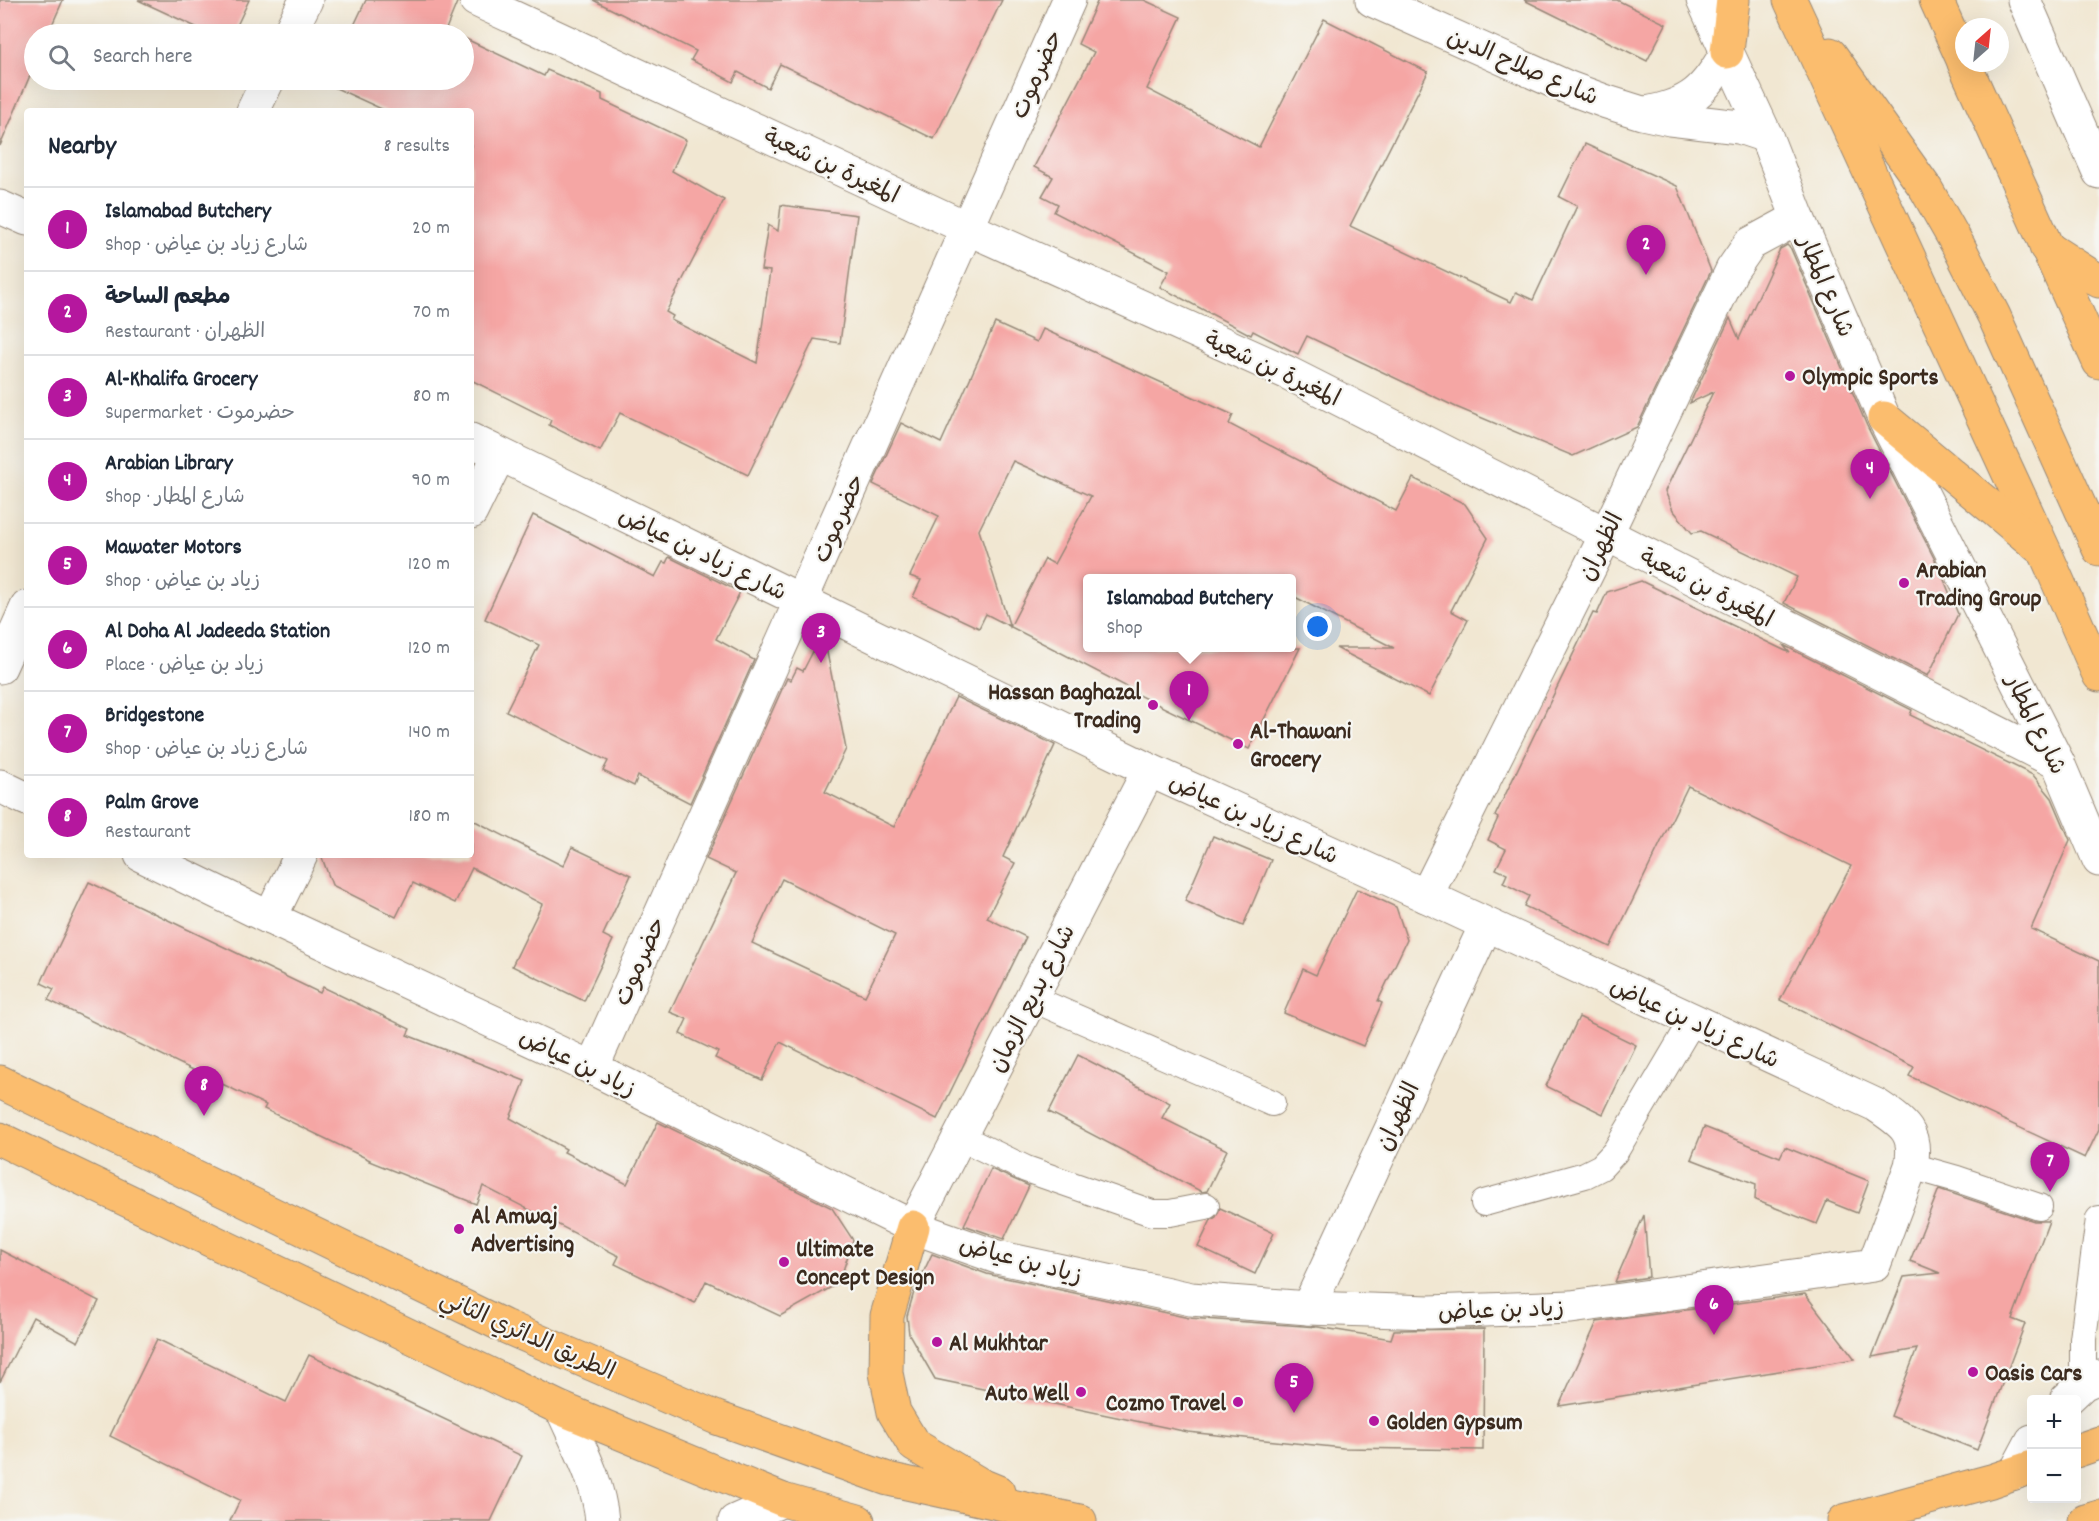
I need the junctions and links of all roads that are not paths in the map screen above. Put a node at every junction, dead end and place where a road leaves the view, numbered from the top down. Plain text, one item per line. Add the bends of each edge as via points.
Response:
1 (306, 0) edge
2 (476, 0) edge
3 (1069, 0) edge
4 (1372, 0) edge
5 (1703, 0) edge
6 (1733, 0) edge
7 (1936, 0) edge
8 (2024, 0) edge
9 (1791, 1) edge
10 (294, 24) edge
11 (1955, 43) edge
12 (1727, 52) junction
13 (1968, 72) edge
14 (263, 90) edge
15 (254, 108) edge
16 (1642, 113) junction
17 (1766, 136) junction
18 (2099, 172) edge
19 (0, 207) edge
20 (24, 218) edge
21 (1798, 218) junction
22 (967, 228) junction
23 (2046, 248) junction
24 (2099, 281) edge
25 (2099, 362) edge
26 (1884, 418) junction
27 (485, 448) edge
28 (474, 498) edge
29 (1606, 535) junction
30 (2099, 549) edge
31 (2045, 552) junction
32 (801, 600) junction
33 (14, 624) edge
34 (0, 667) edge
35 (2099, 675) edge
36 (2058, 763) junction
37 (1149, 770) junction
38 (0, 786) edge
39 (24, 798) edge
40 (147, 858) edge
41 (300, 858) edge
42 (2099, 860) edge
43 (1426, 896) junction
44 (270, 918) junction
45 (1486, 925) junction
46 (1031, 998) junction
47 (1693, 1020) junction
48 (592, 1068) junction
49 (0, 1082) edge
50 (1272, 1103) dead end
51 (960, 1137) junction
52 (0, 1139) edge
53 (1911, 1166) junction
54 (1484, 1203) dead end
55 (1206, 1206) dead end
56 (2039, 1207) dead end
57 (2099, 1219) edge
58 (913, 1227) junction
59 (1874, 1265) joint
60 (1308, 1308) junction
61 (2083, 1387) edge
62 (562, 1409) junction
63 (2099, 1443) edge
64 (2029, 1449) edge
65 (2081, 1449) edge
66 (2023, 1470) edge
67 (783, 1500) junction
68 (2099, 1517) edge
69 (1072, 1520) edge
70 (602, 1521) edge
71 (735, 1521) edge
72 (858, 1521) edge
73 (1844, 1521) edge
74 (2085, 1521) edge

1 - 10 street
2 - 22 street, المغيرة بن شعبة
3 - 22 street, حضرموت
4 - 16 street, شارع صلاح الدين via 1569,88
5 - 12 street, شارع المطار
6 - 12 main road
7 - 11 main road
8 - 18 street
9 - 30 main road via 1900,150 1959,247
9 - 31 main road
12 - 16 street via 1712,78 1693,96 1667,109
12 - 17 street, شارع المطار
13 - 23 main road
14 - 15 street
16 - 17 street, شارع صلاح الدين via 1739,127
17 - 21 street, شارع المطار
19 - 20 street
21 - 26 street, شارع المطار
21 - 29 street, الظهران via 1750,244 1732,270
22 - 29 street, المغيرة بن شعبة via 1286,372
22 - 32 street, حضرموت
23 - 24 main road
23 - 25 main road
26 - 31 main road
26 - 36 street, شارع المطار
27 - 28 street
27 - 32 street, شارع زياد بن عياض
29 - 36 street, المغيرة بن شعبة
29 - 43 street, الظهران
31 - 35 main road
32 - 37 street, شارع زياد بن عياض
32 - 48 street, حضرموت
33 - 34 street
36 - 42 street, شارع المطار
37 - 43 street, شارع زياد بن عياض
37 - 46 street, شارع بديع الزمان
38 - 39 street
40 - 44 street, زياد بن عياض
41 - 44 street
43 - 45 street, شارع زياد بن عياض
44 - 48 street, زياد بن عياض
45 - 47 street, شارع زياد بن عياض
45 - 60 street, الظهران
46 - 50 lane
46 - 51 street, شارع بديع الزمان
47 - 53 street, شارع زياد بن عياض via 1899,1120 1909,1131 1915,1150
47 - 54 lane via 1615,1152 1602,1167
48 - 58 street, زياد بن عياض
49 - 69 main road, الطريق الدائري الثاني via 504,1326 717,1418 888,1479
51 - 55 lane via 1026,1169 1152,1213
51 - 58 street, شارع بديع الزمان
52 - 62 main road, الطريق الدائري الثاني
53 - 56 lane
53 - 59 street, شارع زياد بن عياض
57 - 61 lane via 2083,1339
58 - 60 street, زياد بن عياض via 997,1257 1191,1299
58 - 69 main road via 888,1316 886,1373 894,1412 914,1445 981,1485
59 - 60 street, زياد بن عياض via 1571,1307 1430,1312
62 - 67 main road, الطريق الدائري الثاني
62 - 70 street via 587,1465
63 - 65 main road
64 - 66 street
66 - 73 main road
67 - 71 street
67 - 72 main road, الطريق الدائري الثاني
68 - 74 main road

